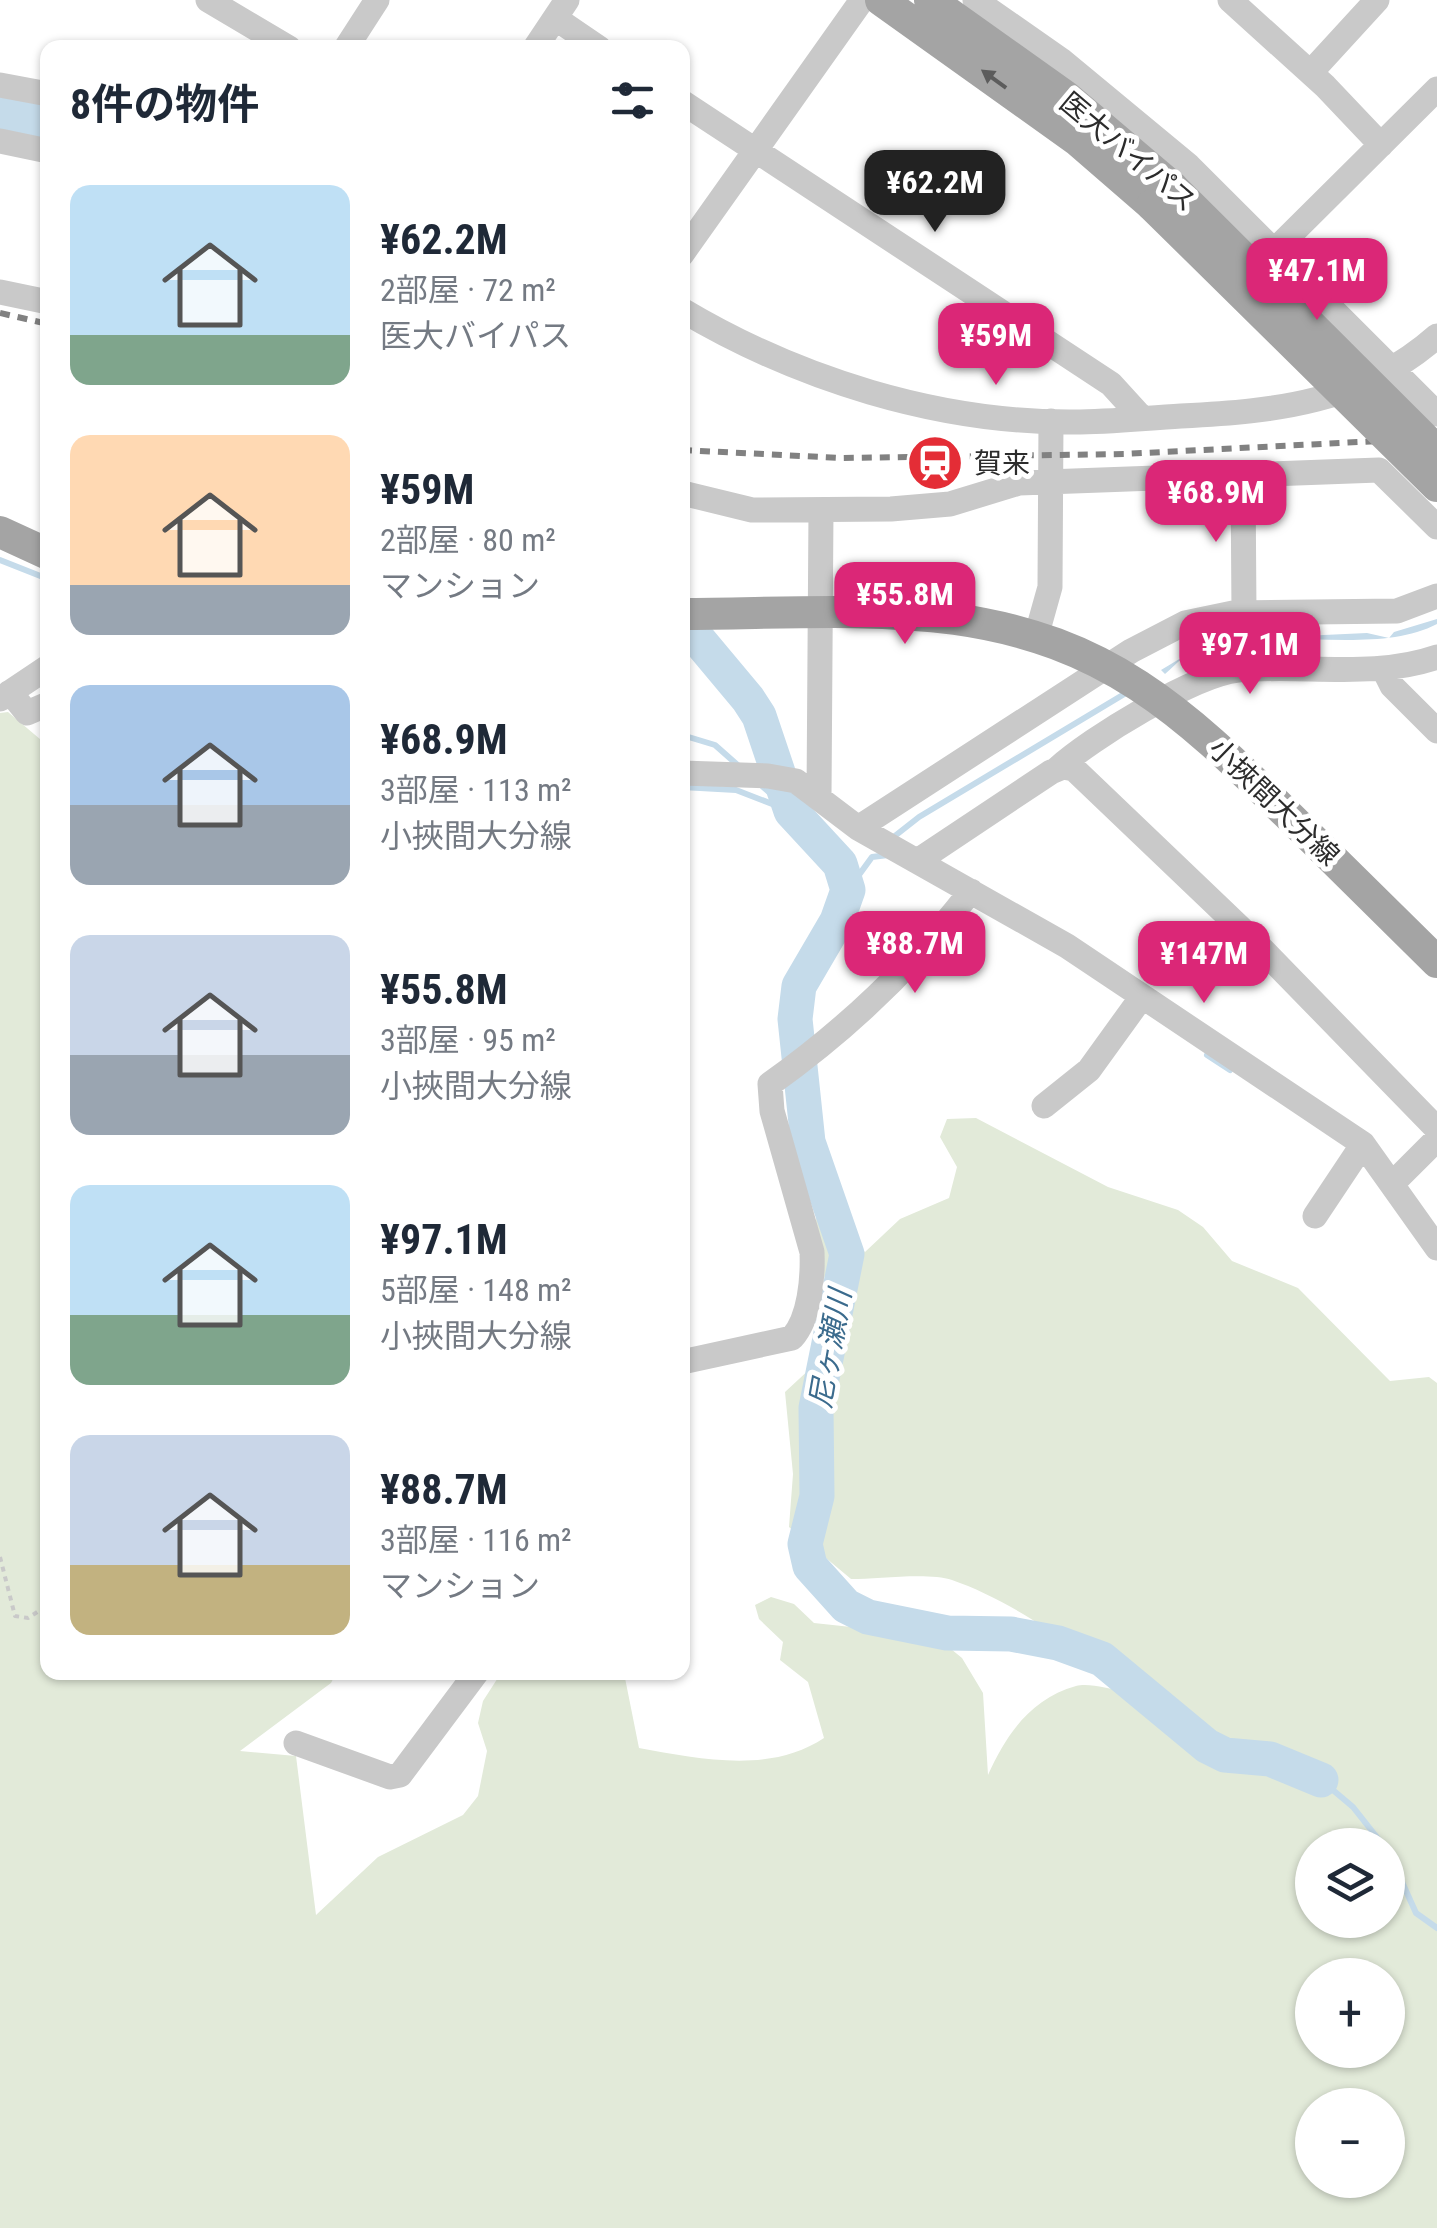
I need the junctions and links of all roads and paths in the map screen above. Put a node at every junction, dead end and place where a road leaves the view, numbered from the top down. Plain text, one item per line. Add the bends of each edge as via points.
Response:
1 (208, 0) edge
2 (377, 0) edge
3 (862, 0) edge
4 (881, 0) edge
5 (930, 0) edge
6 (976, 0) edge
7 (1230, 0) edge
8 (1378, 0) edge
9 (561, 9) edge
10 (275, 40) edge
11 (351, 40) edge
12 (540, 40) edge
13 (591, 40) edge
14 (1310, 72) junction
15 (0, 85) edge
16 (1437, 89) edge
17 (40, 92) edge
18 (690, 107) edge
19 (0, 141) edge
20 (1381, 145) junction
21 (40, 148) edge
22 (756, 151) junction
23 (1162, 196) junction
24 (690, 243) edge
25 (1274, 252) junction
26 (0, 292) edge
27 (40, 300) edge
28 (690, 314) edge
29 (1437, 336) edge
30 (1390, 370) junction
31 (1437, 414) edge
32 (1142, 418) junction
33 (1051, 421) junction
34 (1437, 450) edge
35 (1243, 476) junction
36 (1052, 483) junction
37 (1437, 486) edge
38 (690, 496) edge
39 (821, 510) junction
40 (1437, 527) edge
41 (0, 532) edge
42 (40, 550) edge
43 (1437, 596) edge
44 (1244, 613) junction
45 (690, 614) edge
46 (819, 615) junction
47 (1036, 637) junction
48 (1437, 657) edge
49 (1384, 668) junction
50 (40, 672) edge
51 (1138, 684) junction
52 (5, 696) edge
53 (40, 707) edge
54 (1437, 731) edge
55 (1058, 769) junction
56 (690, 773) edge
57 (819, 796) junction
58 (867, 832) junction
59 (909, 855) junction
60 (972, 891) junction
61 (1437, 962) edge
62 (1141, 998) junction
63 (1044, 1106) dead end
64 (1437, 1129) edge
65 (1437, 1139) edge
66 (1364, 1144) junction
67 (1394, 1182) junction
68 (1315, 1216) dead end
69 (1437, 1248) edge
70 (690, 1360) edge
71 (0, 1557) edge
72 (40, 1611) edge
73 (471, 1680) edge
74 (296, 1743) dead end

1 - 10 street
2 - 11 street
3 - 22 street
23 -> 4 main road, 医大バイパス
5 - 23 main road, 医大バイパス via 1064,96
6 - 25 street via 1148,131
7 - 14 street
8 - 14 street
9 - 12 street
9 - 13 street
14 - 20 street
15 - 17 street
16 - 20 street
18 - 22 street
19 - 21 street
20 - 25 street
22 - 24 street
22 - 32 street via 1110,384
23 - 34 main road, 医大バイパス, bridge
23 - 37 main road, 医大バイパス, bridge
25 - 30 street
26 - 27 street
28 - 33 street via 751,347 849,385 934,407
29 - 30 street
30 - 31 street
30 - 32 street via 1289,409
32 - 33 street
33 - 36 street
35 - 36 street
35 - 40 street via 1379,470
35 - 44 street
36 - 39 street via 1008,485 941,505
36 - 47 street via 1050,587
38 - 39 street via 752,510
39 - 46 street
41 - 42 main road
43 - 44 street via 1381,612
44 - 51 street via 1185,623
45 - 46 main road, 小挾間大分線
46 - 47 main road, 小挾間大分線 via 953,619
46 - 57 street
47 - 51 main road, 小挾間大分線
48 - 49 street
49 - 51 street via 1232,671 1198,682
49 - 54 street via 1392,686
50 - 52 street
51 - 55 street
51 - 58 street
51 - 61 main road, 小挾間大分線 via 1210,738
52 - 53 street via 27,713
55 - 59 street
55 - 64 street via 1078,772
56 - 57 street via 787,778
57 - 58 street
58 - 59 street
59 - 60 street
60 - 62 street
60 - 70 street via 886,988 770,1084 812,1252 800,1330 792,1338
62 - 63 street via 1089,1070
62 - 66 street
65 - 67 street
66 - 67 street
66 - 68 street
67 - 69 street
71 - 72 path via 15,1616
73 - 74 street via 400,1775

